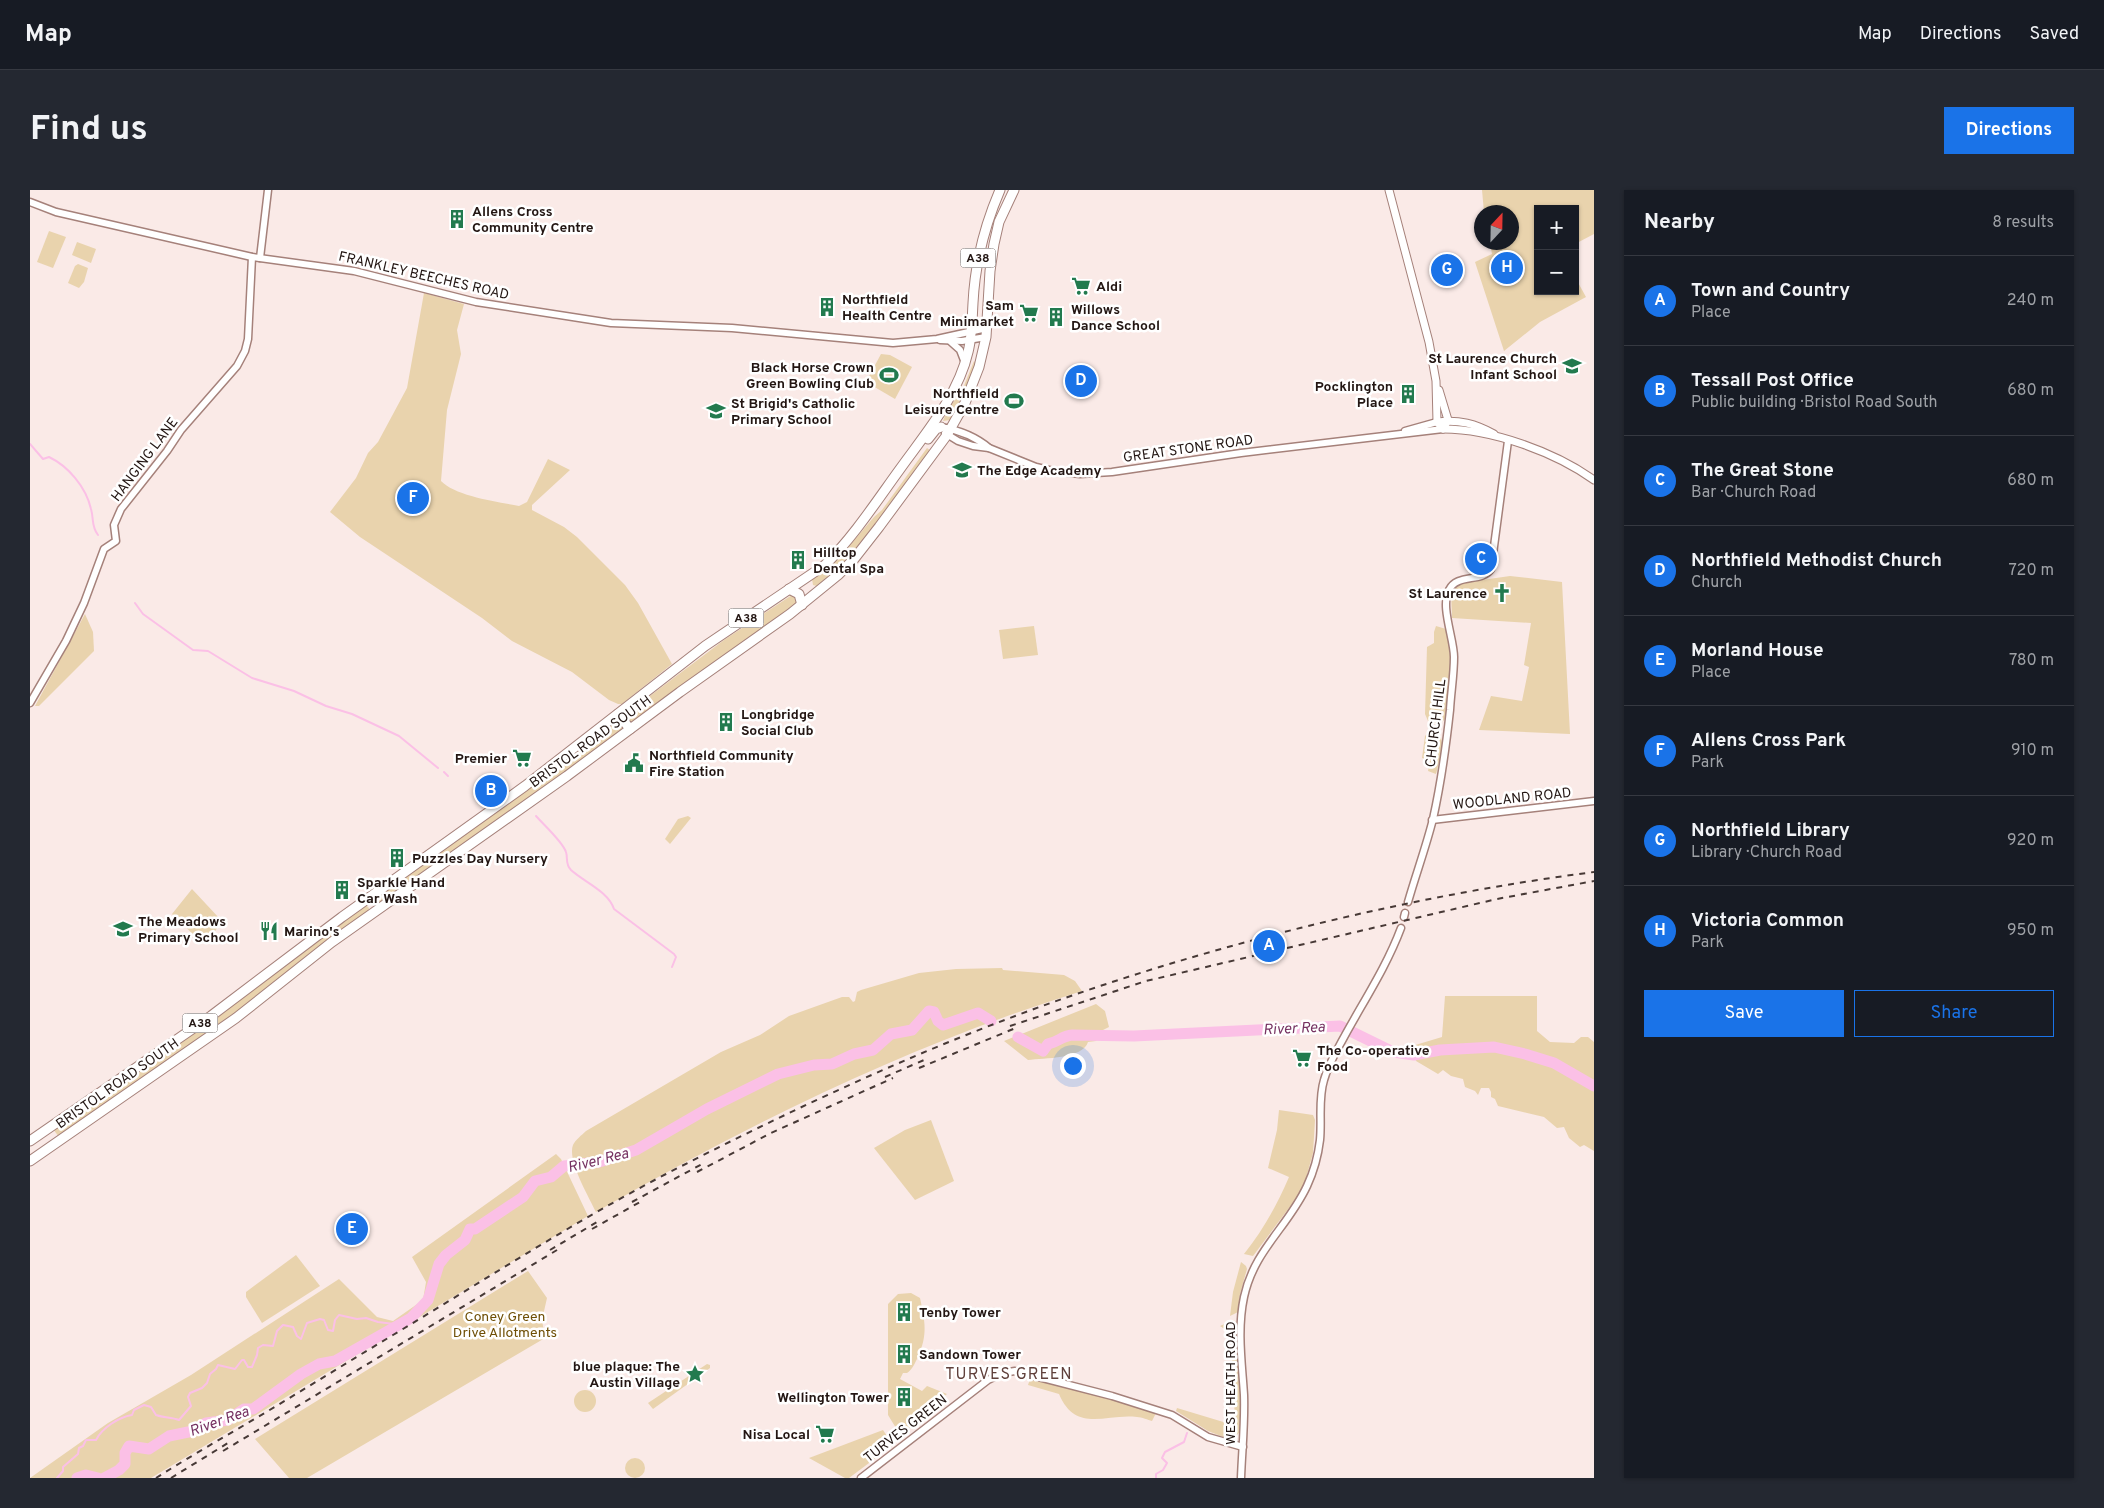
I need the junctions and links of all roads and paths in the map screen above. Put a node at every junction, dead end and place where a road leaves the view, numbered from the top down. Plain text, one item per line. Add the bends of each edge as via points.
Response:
1 (268, 190) edge
2 (1000, 190) edge
3 (1014, 190) edge
4 (1389, 190) edge
5 (30, 202) edge
6 (252, 257) junction
7 (260, 258) junction
8 (987, 332) junction
9 (970, 335) junction
10 (937, 339) junction
11 (951, 342) junction
12 (965, 364) junction
13 (1436, 381) junction
14 (1448, 420) junction
15 (1438, 422) junction
16 (943, 428) junction
17 (1443, 429) junction
18 (1394, 434) junction
19 (1508, 441) junction
20 (1594, 480) edge
21 (805, 579) junction
22 (789, 589) junction
23 (817, 593) junction
24 (802, 605) junction
25 (30, 703) edge
26 (618, 714) junction
27 (630, 729) junction
28 (1594, 801) edge
29 (1432, 820) junction
30 (367, 899) junction
31 (1408, 902) dead end
32 (377, 910) junction
33 (1400, 928) dead end
34 (30, 1142) edge
35 (56, 1142) junction
36 (43, 1151) junction
37 (30, 1154) edge
38 (30, 1160) edge
39 (1242, 1447) junction
40 (861, 1478) edge
41 (1241, 1478) edge

1 - 7 street
2 - 9 highway, A38 via 981,239
3 - 8 highway, A38 via 994,244
4 - 13 main road via 1423,317
5 - 6 street, FRANKLEY BEECHES ROAD via 56,212
6 - 7 street, FRANKLEY BEECHES ROAD
6 - 25 street, HANGING LANE via 245,351 237,366 181,430 121,509 114,525 116,541 104,549 66,641
7 - 10 street, FRANKLEY BEECHES ROAD via 354,271 476,302 611,323 732,328 893,343
8 - 9 street, FRANKLEY BEECHES ROAD
8 - 16 highway, BRISTOL ROAD SOUTH / A38 via 979,367 964,403
9 - 10 street, FRANKLEY BEECHES ROAD
9 - 11 street, FRANKLEY BEECHES ROAD
9 - 12 highway, A38
10 - 11 street, FRANKLEY BEECHES ROAD
11 - 12 street via 960,350
12 - 16 highway, BRISTOL ROAD SOUTH / A38 via 949,397
13 - 14 main road
13 - 15 main road
14 - 15 main road
14 - 17 main road
14 - 19 main road via 1479,426
15 - 17 main road
15 - 18 street, GREAT STONE ROAD
16 - 18 street, GREAT STONE ROAD via 1036,467 1080,474
16 - 21 highway, BRISTOL ROAD SOUTH / A38 via 840,549
16 - 23 highway, BRISTOL ROAD SOUTH / A38 via 854,559
17 - 18 street, GREAT STONE ROAD
17 - 19 main road via 1479,432
19 - 20 main road via 1558,459
19 - 29 street, CHURCH HILL via 1489,572 1458,581 1447,596 1454,666 1444,766
21 - 22 highway, BRISTOL ROAD SOUTH / A38
21 - 23 highway via 809,588
22 - 24 highway via 799,594
22 - 26 highway, BRISTOL ROAD SOUTH / A38 via 705,646
23 - 24 highway, BRISTOL ROAD SOUTH / A38
24 - 27 highway, BRISTOL ROAD SOUTH / A38
26 - 27 highway
26 - 30 highway, BRISTOL ROAD SOUTH / A38 via 533,780
27 - 32 highway, BRISTOL ROAD SOUTH / A38
28 - 29 street, WOODLAND ROAD
29 - 31 street, CHURCH HILL
30 - 32 highway
30 - 34 highway, BRISTOL ROAD SOUTH / A38 via 211,1016
32 - 35 highway, BRISTOL ROAD SOUTH / A38 via 318,952 236,1018
33 - 39 street, WEST HEATH ROAD via 1388,961 1350,1025 1324,1079 1316,1164 1301,1198 1265,1248 1246,1290 1240,1350 1244,1414
34 - 35 highway via 47,1136
35 - 36 highway, BRISTOL ROAD SOUTH / A38
36 - 37 highway
36 - 38 highway, BRISTOL ROAD SOUTH / A38
39 - 40 street, TURVES GREEN via 1208,1437 1168,1414 1015,1370 988,1380
39 - 41 street, WEST HEATH ROAD

